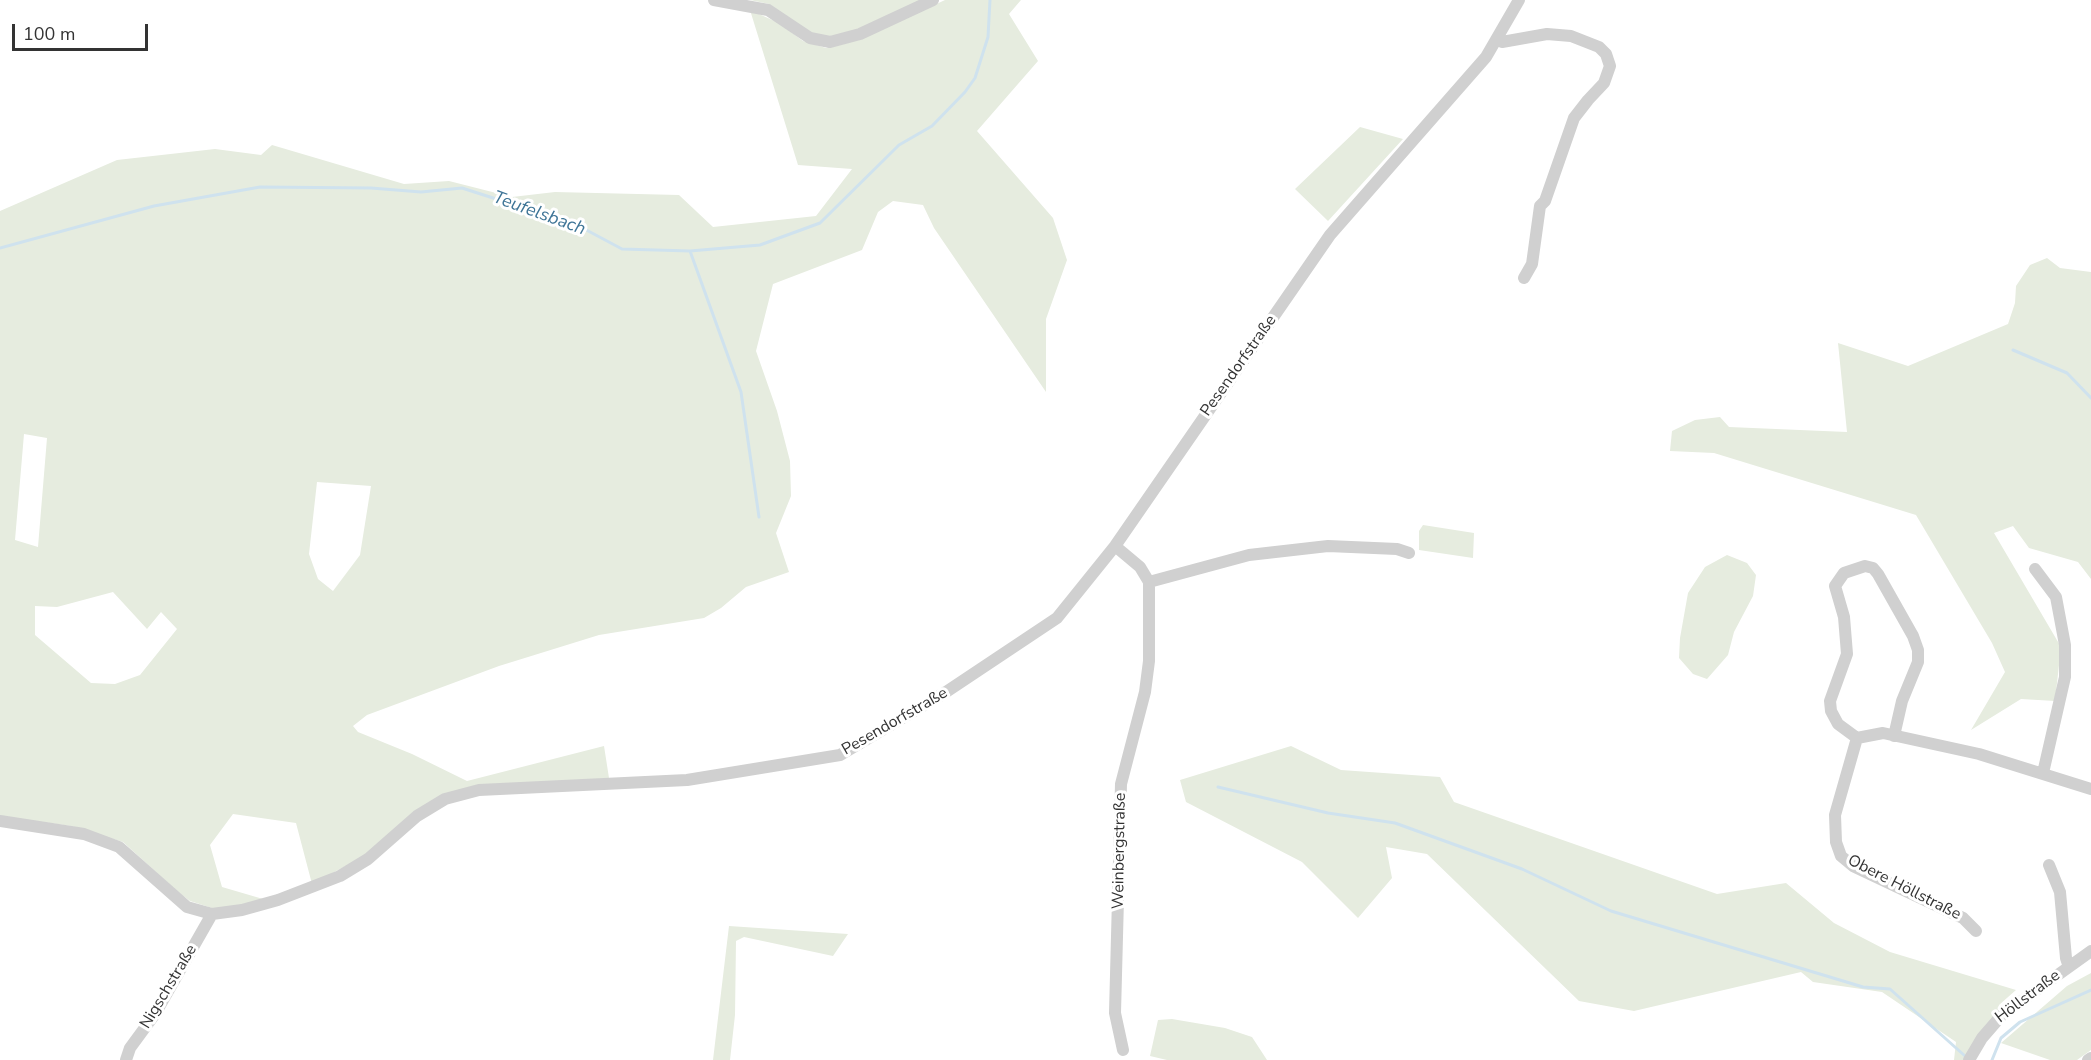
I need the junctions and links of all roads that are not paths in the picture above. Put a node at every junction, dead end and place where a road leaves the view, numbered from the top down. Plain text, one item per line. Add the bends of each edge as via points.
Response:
1 (714, 0) edge
2 (933, 0) edge
3 (1520, 0) edge
4 (1498, 40) junction
5 (1526, 269) dead end
6 (1115, 546) junction
7 (1409, 553) dead end
8 (2035, 569) dead end
9 (1149, 582) junction
10 (1894, 736) junction
11 (1857, 738) junction
12 (2043, 773) junction
13 (2091, 789) edge
14 (0, 821) edge
15 (2049, 865) dead end
16 (212, 914) junction
17 (1976, 931) dead end
18 (2091, 951) edge
19 (2069, 967) junction
20 (1123, 1050) dead end
21 (126, 1060) edge
22 (1970, 1060) edge

1 - 2 street via 768,10 810,38 830,42 860,34
3 - 4 street, Pesendorfstraße
4 - 5 street via 1546,34 1570,36 1599,47 1610,66 1605,84 1574,118 1540,206
4 - 6 street, Pesendorfstraße via 1330,235
6 - 9 street via 1140,567
6 - 16 street, Pesendorfstraße via 1057,618 946,693 840,755 687,780 479,790 445,799 417,816 368,859 340,876 278,900
7 - 9 street via 1398,549 1328,546 1260,554
8 - 12 street via 2056,597 2065,645 2065,677
9 - 20 street, Weinbergstraße via 1148,671 1121,784 1115,1013
10 - 11 street via 1877,733
10 - 11 street via 1902,700 1918,662 1918,650 1878,574 1865,566 1844,573 1835,586 1844,617 1847,654 1830,701 1831,711 1838,724
10 - 12 street via 1979,754
11 - 17 street, Obere Höllstraße via 1835,815 1841,856 1853,866 1963,918
12 - 13 street
14 - 16 street, Pesendorfstraße via 84,834 119,846 187,907
15 - 19 street, Höllstraße via 2060,892
16 - 21 street, Nigschstraße
18 - 19 street, Höllstraße
19 - 22 street, Höllstraße via 2002,1015

